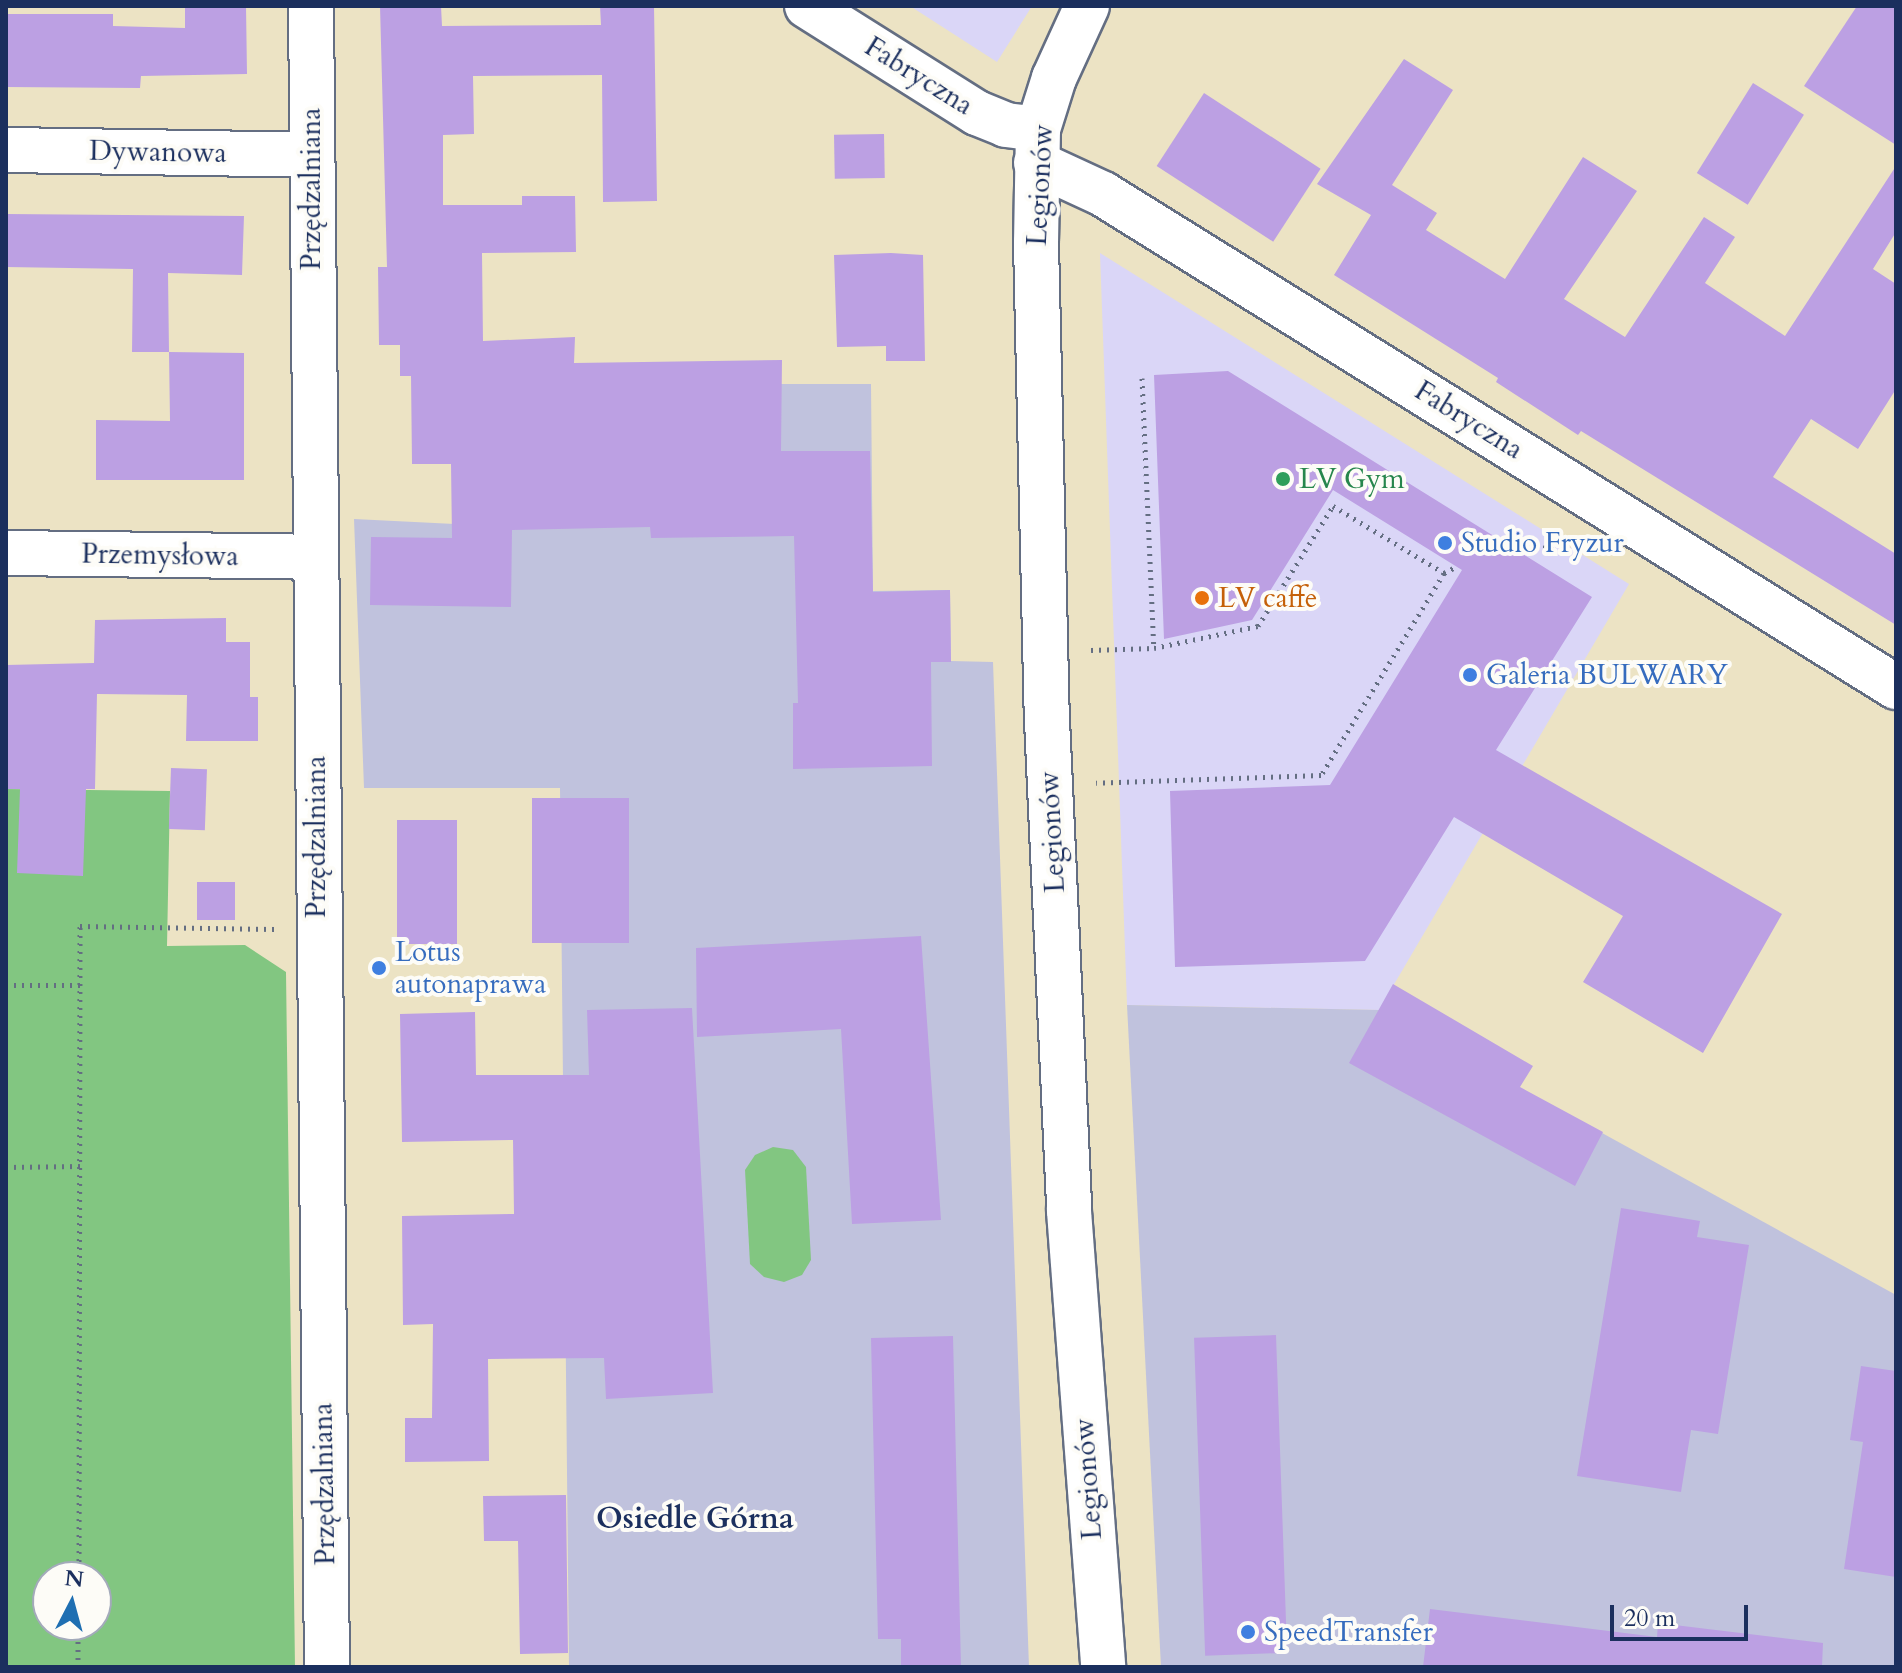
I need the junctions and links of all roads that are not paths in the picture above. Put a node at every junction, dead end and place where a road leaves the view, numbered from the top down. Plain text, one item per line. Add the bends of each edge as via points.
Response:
1 (311, 6) edge
2 (807, 6) edge
3 (1087, 6) edge
4 (1037, 146) junction
5 (6, 150) edge
6 (310, 155) junction
7 (6, 553) edge
8 (313, 557) junction
9 (1896, 687) edge
10 (327, 1667) edge
11 (1103, 1667) edge

1 - 6 street, Przędzalniana
2 - 4 street, Fabryczna
3 - 4 street, Legionów via 1054,78
4 - 9 street, Fabryczna via 1103,194
4 - 11 street, Legionów via 1053,847 1073,1294
5 - 6 street, Dywanowa
6 - 8 street, Przędzalniana
7 - 8 street, Przemysłowa
8 - 10 street, Przędzalniana

